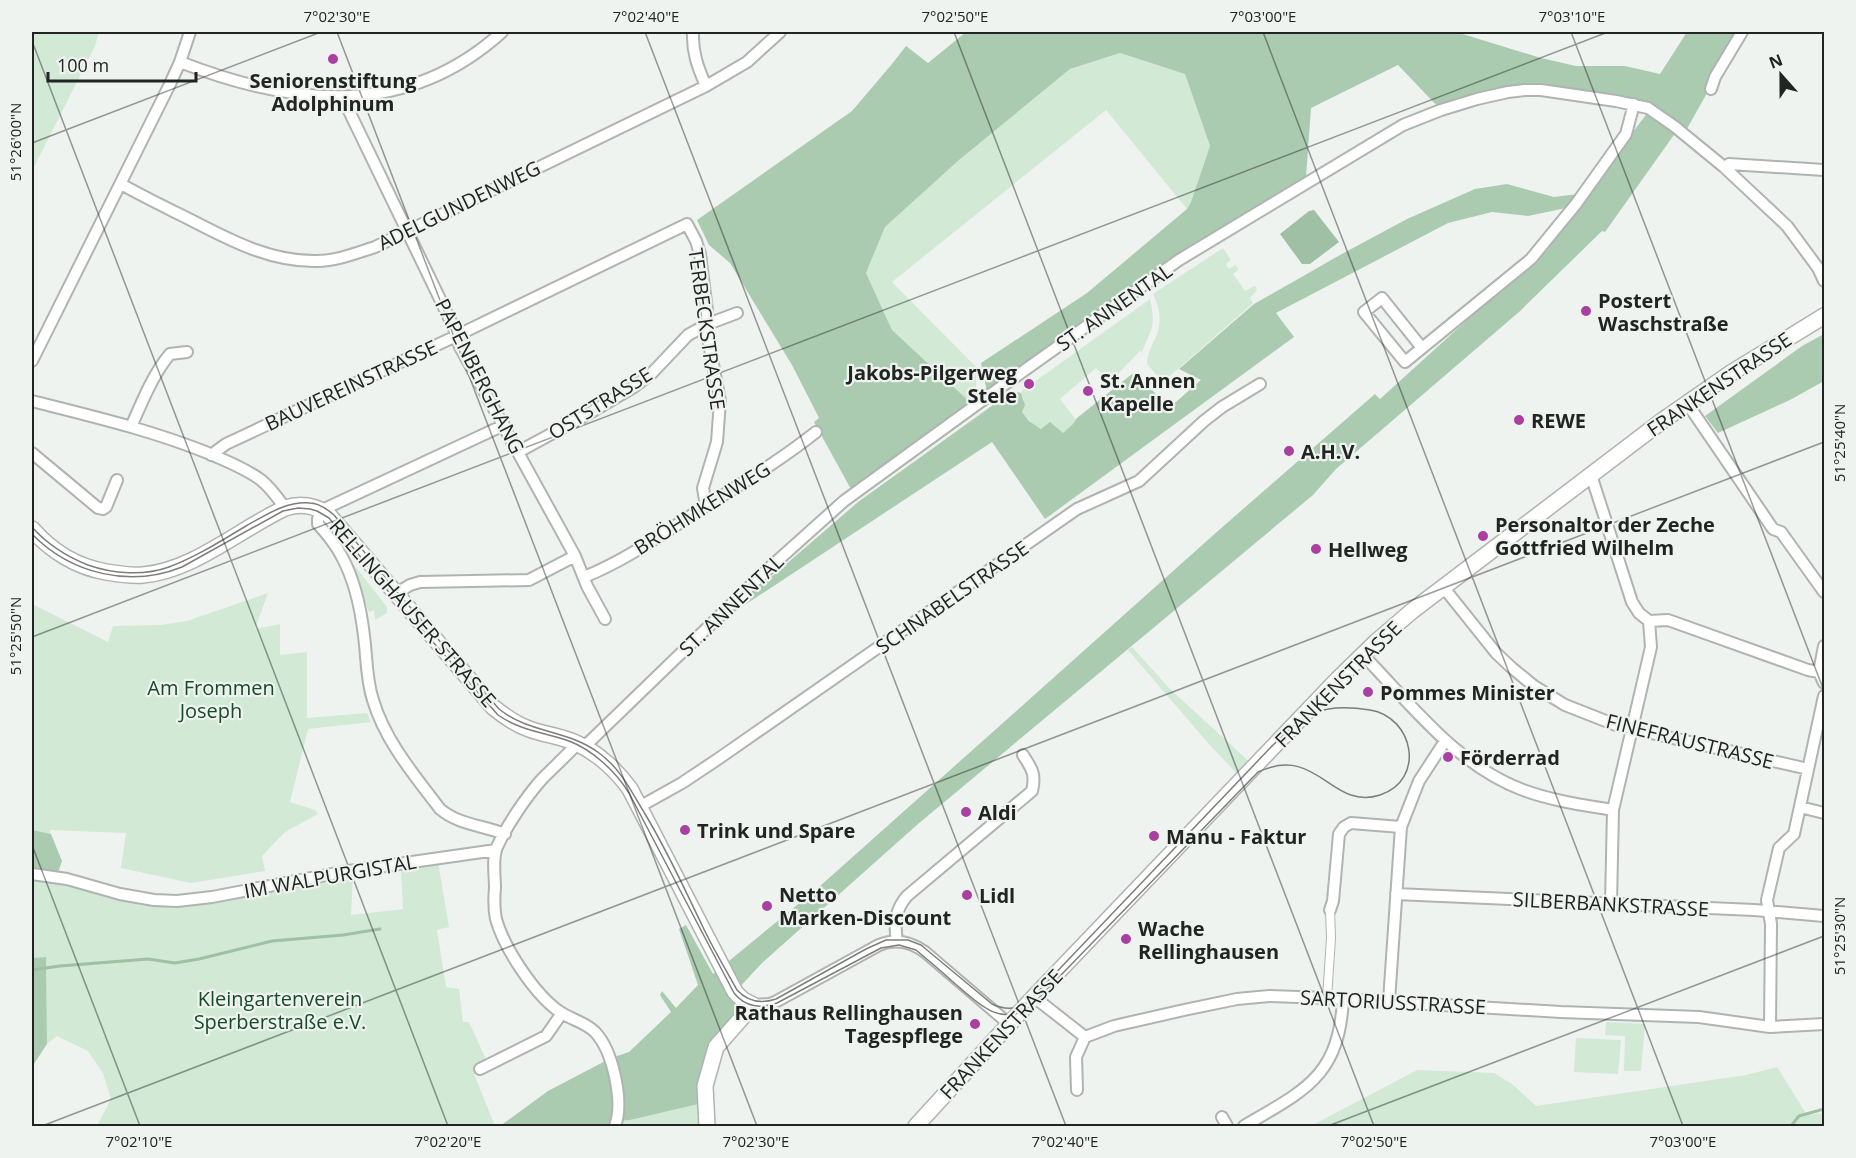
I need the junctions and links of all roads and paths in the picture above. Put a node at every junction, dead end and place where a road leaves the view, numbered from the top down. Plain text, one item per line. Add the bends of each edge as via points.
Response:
1 (190, 32) edge
2 (502, 32) edge
3 (693, 32) edge
4 (780, 32) edge
5 (1742, 32) edge
6 (180, 62) junction
7 (706, 86) junction
8 (1711, 89) dead end
9 (345, 98) junction
10 (1634, 104) junction
11 (1724, 167) junction
12 (1824, 170) edge
13 (121, 184) junction
14 (687, 224) joint
15 (407, 231) junction
16 (1824, 281) edge
17 (737, 313) dead end
18 (1824, 316) edge
19 (708, 324) junction
20 (456, 336) junction
21 (1422, 348) junction
22 (187, 352) dead end
23 (32, 361) edge
24 (1260, 384) dead end
25 (32, 401) edge
26 (1687, 403) junction
27 (504, 425) junction
28 (131, 426) junction
29 (816, 432) dead end
30 (518, 452) junction
31 (32, 453) edge
32 (210, 454) junction
33 (1592, 475) junction
34 (117, 480) dead end
35 (706, 506) junction
36 (285, 508) junction
37 (322, 510) junction
38 (32, 529) edge
39 (575, 556) junction
40 (584, 577) junction
41 (1444, 588) junction
42 (1824, 592) edge
43 (395, 594) junction
44 (605, 619) dead end
45 (1649, 621) junction
46 (1824, 646) edge
47 (1363, 655) junction
48 (1819, 672) junction
49 (1824, 683) edge
50 (1824, 696) edge
51 (1821, 727) edge
52 (1632, 729) junction
53 (1445, 741) junction
54 (581, 745) junction
55 (1023, 755) dead end
56 (1808, 768) junction
57 (639, 807) junction
58 (1800, 807) junction
59 (1613, 810) junction
60 (1824, 813) edge
61 (1401, 827) junction
62 (505, 834) junction
63 (496, 850) junction
64 (32, 874) edge
65 (1396, 894) junction
66 (1611, 903) junction
67 (1330, 910) joint
68 (1769, 912) junction
69 (1824, 916) edge
70 (897, 941) junction
71 (1034, 997) junction
72 (1327, 998) junction
73 (1343, 999) junction
74 (1389, 1001) junction
75 (753, 1005) junction
76 (562, 1013) junction
77 (1009, 1024) junction
78 (1824, 1024) edge
79 (1770, 1027) junction
80 (1085, 1037) junction
81 (480, 1069) dead end
82 (1077, 1090) dead end
83 (615, 1126) edge
84 (706, 1126) edge
85 (919, 1126) edge
86 (1244, 1126) edge

1 - 6 street
2 - 9 street via 452,69 426,80 386,92
3 - 7 street via 694,57
4 - 7 street, ADELGUNDENWEG via 747,62
5 - 8 street
6 - 9 street via 260,87
6 - 13 street
7 - 15 street, ADELGUNDENWEG
9 - 15 street, PAPENBERGHANG
10 - 11 street, ST. ANNENTAL via 1656,113
10 - 21 street via 1626,134 1531,259
10 - 54 street, ST. ANNENTAL via 1541,90 1508,92 1402,125 1311,179 1144,284 844,501
11 - 12 street via 1729,164
11 - 16 street, ST. ANNENTAL via 1787,226
13 - 15 street, ADELGUNDENWEG via 231,240 293,259 341,258
13 - 23 street
14 - 19 street, TERBECKSTRASSE via 700,254
14 - 20 street, BAUVEREINSTRASSE
15 - 20 street, PAPENBERGHANG
17 - 19 street, OSTSTRASSE
18 - 26 main road, FRANKENSTRASSE
19 - 30 street, OSTSTRASSE via 688,335 634,387
19 - 35 street, TERBECKSTRASSE via 720,420 705,481
20 - 27 street, PAPENBERGHANG
20 - 32 street, BAUVEREINSTRASSE
21 - 21 street via 1406,362 1364,312 1382,298
22 - 28 street via 170,354 165,360
24 - 57 street, SCHNABELSTRASSE via 1204,421 1139,481 1077,509 718,759
25 - 28 street
26 - 33 main road, FRANKENSTRASSE
26 - 42 street via 1773,529 1781,532
27 - 30 street, PAPENBERGHANG
27 - 37 street
28 - 32 street
29 - 35 street, BRÖHMKENWEG
30 - 39 street, PAPENBERGHANG
31 - 34 street via 98,508 106,507
32 - 36 street via 261,481
33 - 41 main road, FRANKENSTRASSE
33 - 45 street via 1632,602
35 - 40 street, BRÖHMKENWEG
36 - 37 main road, RELLINGHAUSER STRASSE via 306,505
36 - 38 main road, RELLINGHAUSER STRASSE via 190,561 144,575 83,566 50,547
37 - 43 main road, RELLINGHAUSER STRASSE
37 - 62 street via 318,524 337,547 360,606 368,681 381,721 440,809 462,822
39 - 40 street, PAPENBERGHANG
39 - 43 street via 529,580 420,582
40 - 44 street, PAPENBERGHANG
41 - 47 main road, FRANKENSTRASSE
41 - 52 street, FINEFRAUSTRASSE via 1496,653 1520,676 1565,705
43 - 54 main road, RELLINGHAUSER STRASSE via 501,714 529,729
45 - 48 street via 1668,620
45 - 52 street via 1651,647
46 - 48 street
47 - 53 street
47 - 71 main road, FRANKENSTRASSE
48 - 49 street
50 - 51 street
51 - 56 street
52 - 56 street, FINEFRAUSTRASSE
52 - 59 street
53 - 59 street via 1490,774 1522,789 1561,802
53 - 61 street via 1419,782
54 - 57 main road, RELLINGHAUSER STRASSE via 622,778
54 - 62 street via 542,780
55 - 70 street via 1035,779 1032,791 907,896 896,916
56 - 58 street
57 - 75 main road, RELLINGHAUSER STRASSE via 735,992
58 - 60 street
58 - 68 street via 1794,834 1779,848 1767,900
59 - 66 street
61 - 65 street
61 - 67 street via 1351,823 1344,827 1339,834
62 - 63 street
63 - 64 street, IM WALPURGISTAL via 177,901 120,894
63 - 76 street via 495,909 500,929 531,983
65 - 66 street, SILBERBANKSTRASSE
65 - 74 street
66 - 68 street, SILBERBANKSTRASSE
67 - 72 street
68 - 69 street, SILBERBANKSTRASSE
68 - 79 street
70 - 75 street via 879,945 777,1001
70 - 77 street via 925,952
71 - 77 main road, FRANKENSTRASSE
71 - 80 street
72 - 73 street, SARTORIUSSTRASSE
72 - 80 street, SARTORIUSSTRASSE via 1237,999 1114,1026
73 - 74 street, SARTORIUSSTRASSE
73 - 86 street via 1339,1035 1325,1067 1304,1090
74 - 79 street, SARTORIUSSTRASSE via 1699,1017
75 - 84 main road via 716,1047 705,1086
76 - 81 street via 546,1036
76 - 83 street via 586,1024 598,1035 610,1060 619,1106
77 - 85 main road, FRANKENSTRASSE
78 - 79 street, SARTORIUSSTRASSE
80 - 82 street via 1076,1057

